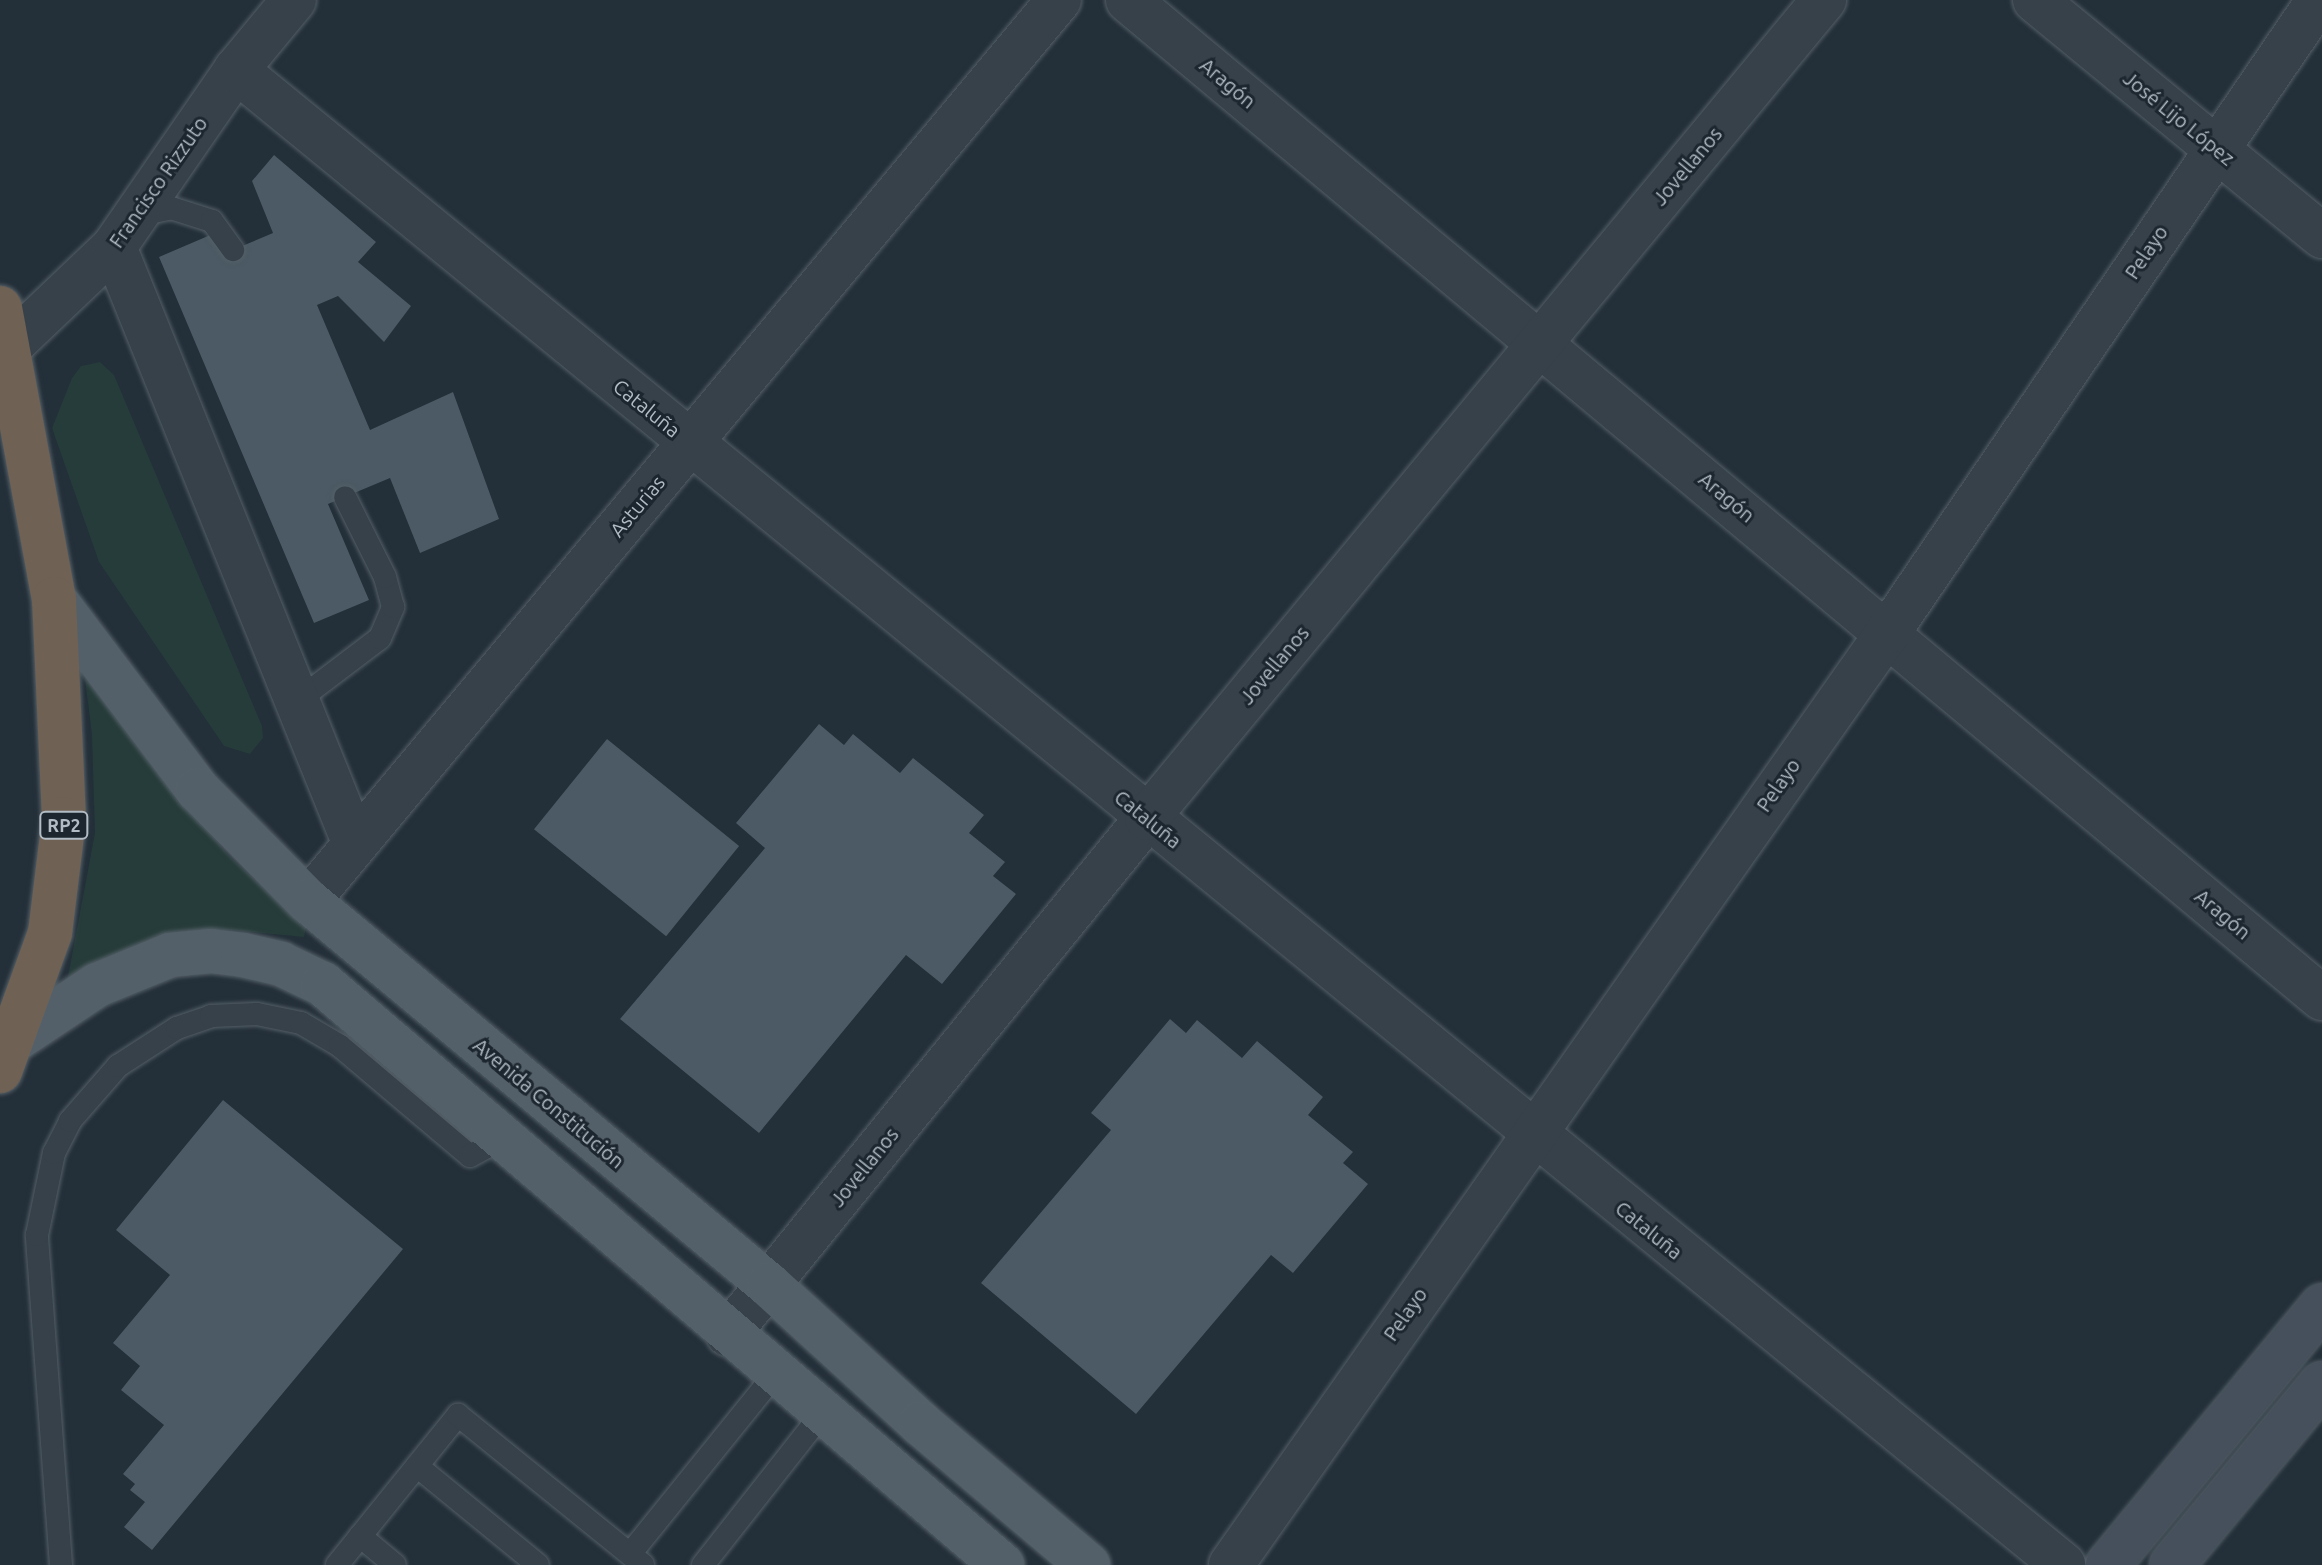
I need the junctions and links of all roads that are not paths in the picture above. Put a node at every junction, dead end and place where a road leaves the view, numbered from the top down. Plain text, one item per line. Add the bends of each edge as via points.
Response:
1 (294, 0) edge
2 (1059, 0) edge
3 (1128, 0) edge
4 (1824, 0) edge
5 (2035, 0) edge
6 (2319, 0) edge
7 (236, 70) junction
8 (2216, 148) junction
9 (124, 232) junction
10 (2322, 236) edge
11 (233, 250) dead end
12 (3, 328) edge
13 (1541, 343) junction
14 (690, 443) junction
15 (0, 484) edge
16 (345, 497) dead end
17 (41, 550) junction
18 (54, 599) junction
19 (1889, 631) junction
20 (297, 701) junction
21 (1147, 818) junction
22 (354, 842) junction
23 (308, 901) junction
24 (2322, 998) edge
25 (4, 1055) edge
26 (1530, 1134) junction
27 (507, 1136) junction
28 (769, 1285) junction
29 (2322, 1306) edge
30 (728, 1334) junction
31 (775, 1374) junction
32 (2322, 1384) edge
33 (822, 1414) junction
34 (417, 1466) junction
35 (360, 1536) junction
36 (637, 1560) edge
37 (61, 1565) edge
38 (337, 1565) edge
39 (395, 1565) edge
40 (538, 1565) edge
41 (703, 1565) edge
42 (1002, 1565) edge
43 (1088, 1565) edge
44 (1231, 1565) edge
45 (2063, 1565) edge
46 (2108, 1565) edge
47 (2172, 1565) edge

1 - 7 street, Francisco Rizzuto
2 - 14 street, Asturias
3 - 13 street, Aragón
4 - 13 street, Jovellanos
5 - 8 street, José Lijo López
6 - 8 street, Pelayo
7 - 9 street, Francisco Rizzuto
7 - 14 street, Cataluña
8 - 10 street, José Lijo López
8 - 19 street, Pelayo
9 - 11 lane via 171,208 212,221
9 - 12 street, Francisco Rizzuto
9 - 20 street
12 - 17 highway, RP2
13 - 19 street, Aragón
13 - 21 street, Jovellanos
14 - 21 street, Cataluña
14 - 22 street, Asturias
15 - 17 highway, RP2
16 - 20 lane via 385,577 393,607 380,638
17 - 18 highway, RP2
18 - 23 main road, Avenida Constitución via 198,790
18 - 25 highway, RP2 via 64,819 50,933
19 - 24 street, Aragón
19 - 26 street, Pelayo
20 - 22 street
21 - 26 street, Cataluña
21 - 28 street, Jovellanos
22 - 23 street, Asturias
23 - 28 main road, Avenida Constitución
25 - 27 main road via 131,968 184,954 243,955 281,964 323,984
26 - 44 street, Pelayo
26 - 45 street, Cataluña
27 - 30 main road
27 - 37 lane via 470,1156 340,1046 301,1023 257,1014 211,1016 177,1028 118,1066 70,1121 54,1153 37,1235
28 - 30 street, Jovellanos
28 - 43 main road, Avenida Constitución via 921,1424
29 - 46 main road
30 - 31 main road
31 - 33 main road
31 - 36 lane
32 - 47 main road
33 - 41 lane
33 - 42 main road
34 - 35 lane
34 - 36 lane via 458,1415
34 - 40 lane
35 - 38 lane
35 - 39 lane

